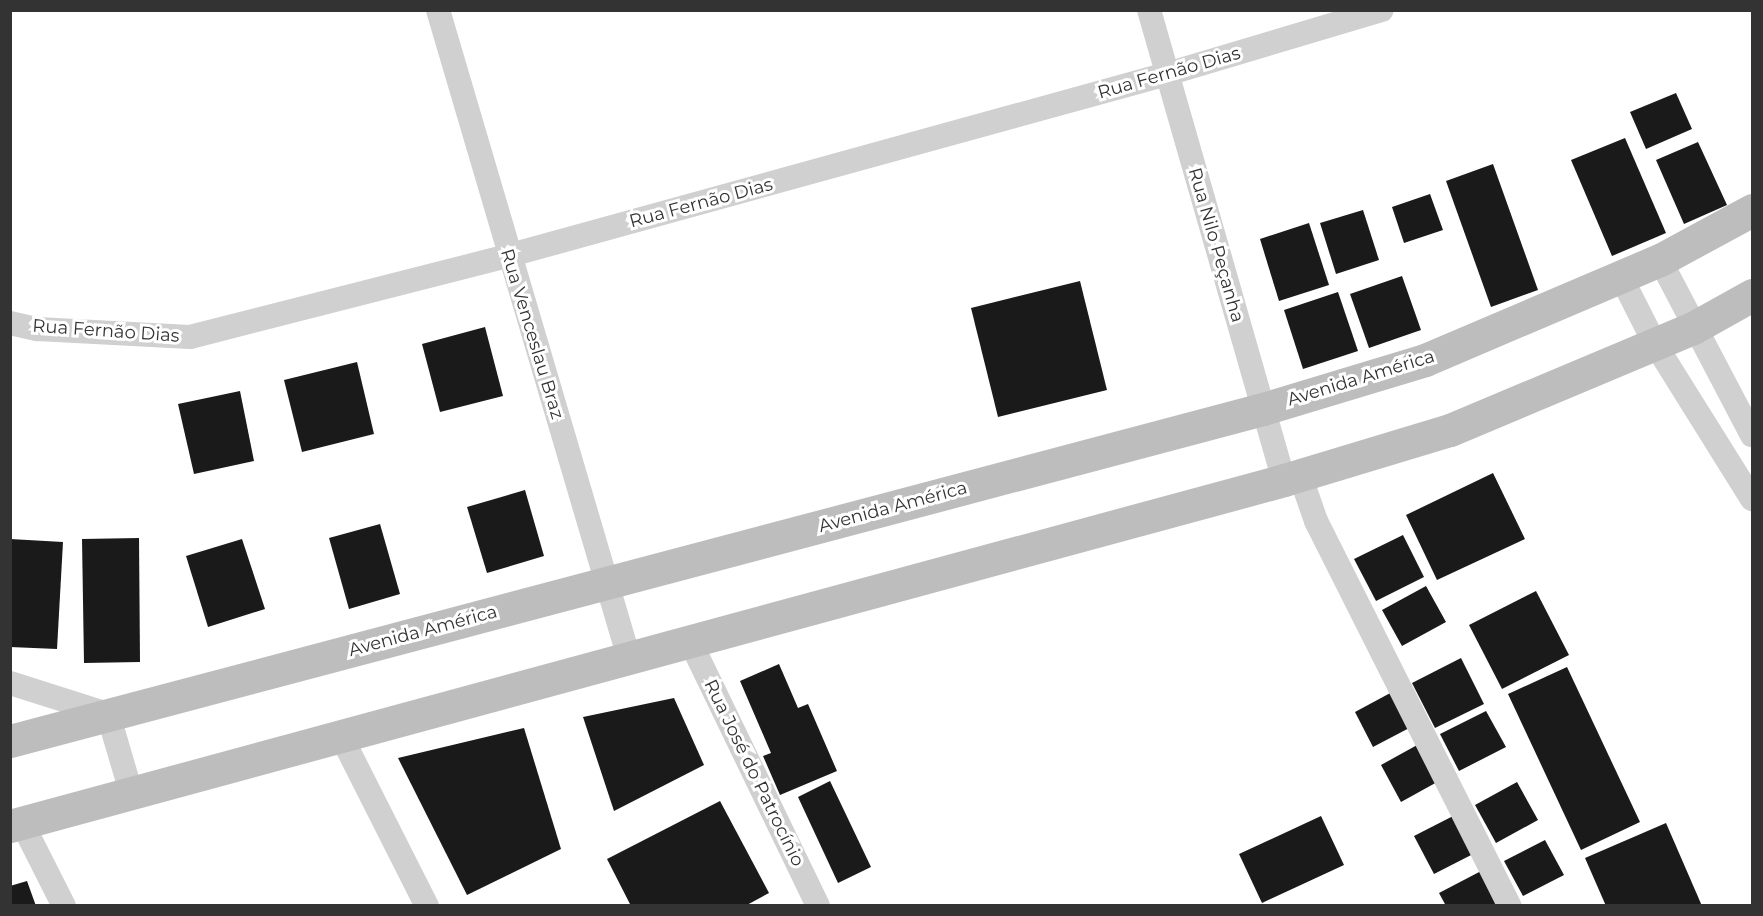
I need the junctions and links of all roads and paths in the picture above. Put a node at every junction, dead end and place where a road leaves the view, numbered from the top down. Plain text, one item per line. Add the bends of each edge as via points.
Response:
1 (438, 10) edge
2 (1149, 10) edge
3 (1382, 10) edge
4 (1167, 74) junction
5 (1752, 210) edge
6 (507, 256) junction
7 (1660, 260) junction
8 (1621, 277) junction
9 (1752, 295) edge
10 (10, 323) edge
11 (1693, 328) junction
12 (1655, 344) junction
13 (1263, 409) junction
14 (1752, 435) edge
15 (1292, 478) junction
16 (1752, 499) edge
17 (609, 582) junction
18 (690, 641) junction
19 (629, 658) junction
20 (10, 683) edge
21 (108, 714) junction
22 (340, 734) junction
23 (10, 741) edge
24 (131, 792) junction
25 (16, 824) edge
26 (64, 906) edge
27 (427, 906) edge
28 (818, 906) edge
29 (1510, 906) edge

1 - 6 street, Rua Venceslau Braz
2 - 4 street, Rua Nilo Peçanha
3 - 4 street, Rua Fernão Dias
4 - 6 street, Rua Fernão Dias
4 - 13 street, Rua Nilo Peçanha
5 - 7 main road, Avenida América
6 - 10 street, Rua Fernão Dias via 190,337 37,329
6 - 17 street, Rua Venceslau Braz
7 - 8 main road, Avenida América
7 - 11 street
8 - 12 street
8 - 13 main road, Avenida América via 1425,360
9 - 11 main road
11 - 12 main road
11 - 14 street
12 - 15 main road via 1450,430
12 - 16 street
13 - 15 street, Rua Nilo Peçanha
13 - 17 main road, Avenida América
15 - 18 main road
15 - 29 street, Rua Nilo Peçanha
17 - 19 street, Rua Venceslau Braz
17 - 21 main road, Avenida América
18 - 19 main road
18 - 28 street, Rua José do Patrocínio
19 - 22 main road
20 - 21 street
21 - 23 main road, Avenida América
21 - 24 street
22 - 24 main road
22 - 27 street
24 - 25 main road
25 - 26 street

